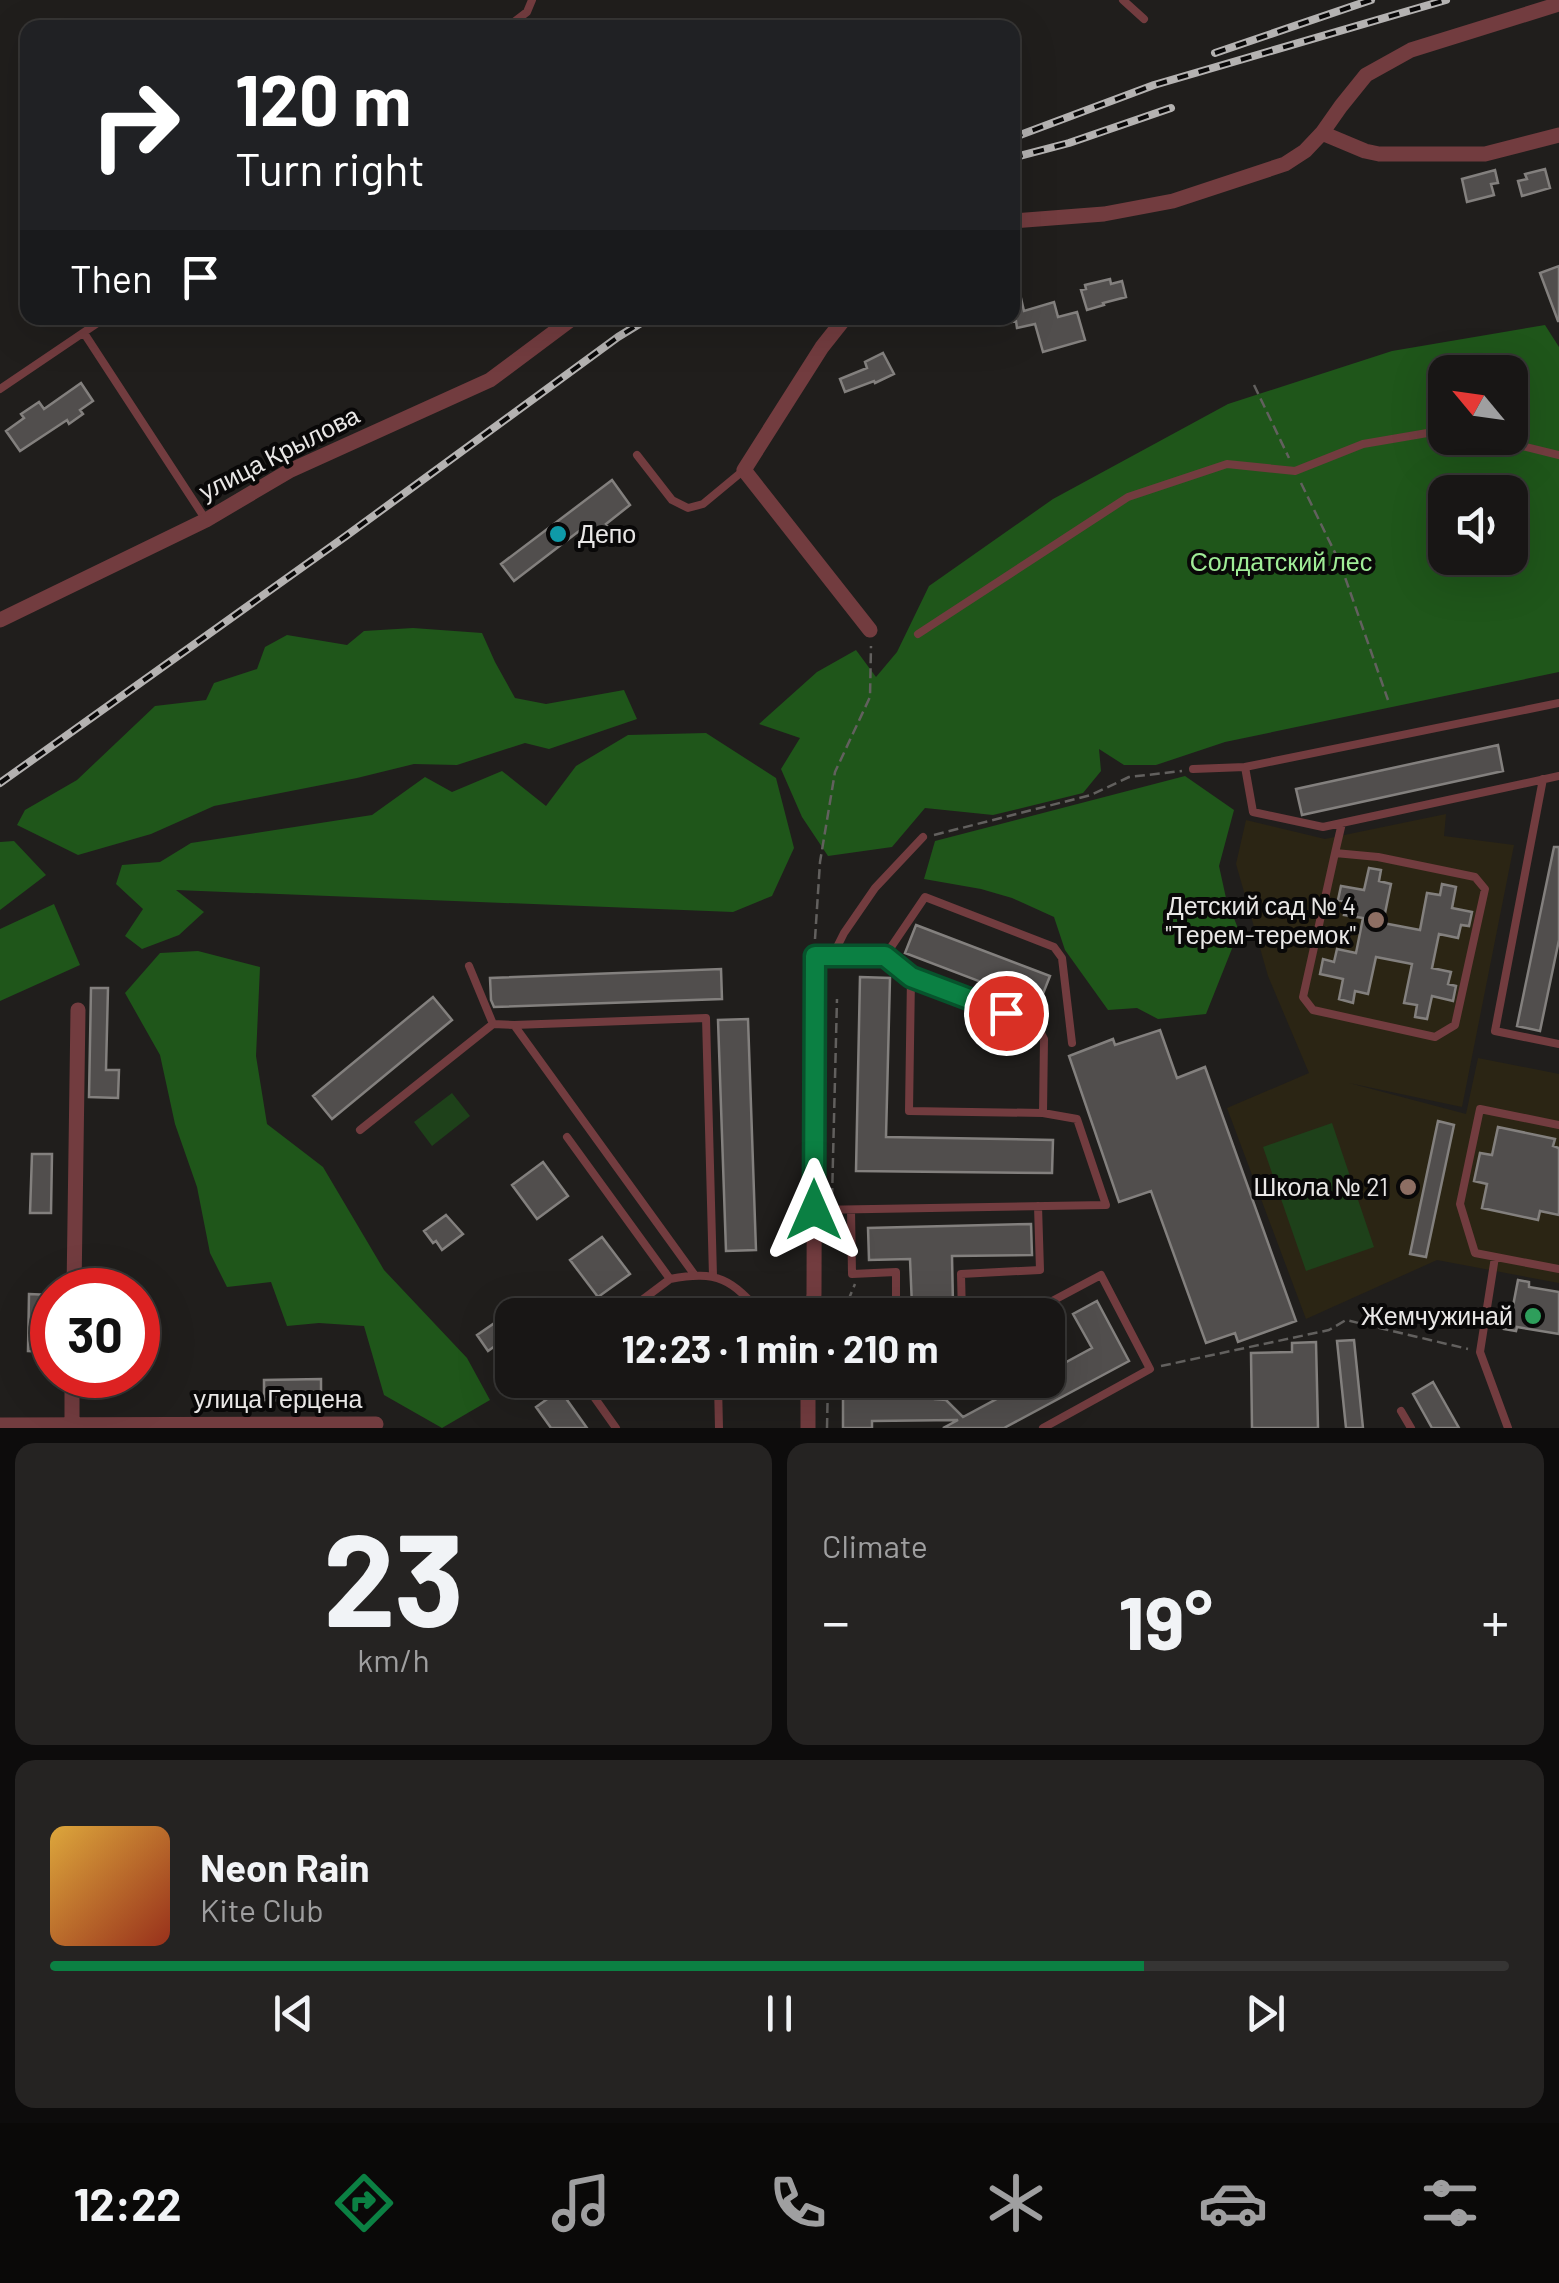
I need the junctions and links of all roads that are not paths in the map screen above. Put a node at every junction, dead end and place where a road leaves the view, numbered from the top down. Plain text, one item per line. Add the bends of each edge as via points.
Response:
1 (532, 0) edge
2 (1124, 0) edge
3 (1559, 4) edge
4 (1144, 19) dead end
5 (516, 20) edge
6 (1322, 133) junction
7 (1559, 135) edge
8 (1020, 220) edge
9 (95, 325) edge
10 (564, 325) edge
11 (839, 325) edge
12 (84, 333) junction
13 (0, 389) edge
14 (1428, 433) edge
15 (1528, 447) edge
16 (637, 455) dead end
17 (1559, 455) edge
18 (744, 470) junction
19 (206, 520) junction
20 (0, 620) edge
21 (870, 630) road end
22 (918, 634) dead end
23 (1559, 703) edge
24 (1245, 767) junction
25 (1193, 770) road end
26 (1559, 776) edge
27 (1543, 779) junction
28 (1342, 823) junction
29 (923, 838) road end
30 (1335, 853) junction
31 (815, 956) joint
32 (833, 956) junction
33 (885, 956) junction
34 (469, 966) dead end
35 (911, 977) junction
36 (78, 1010) dead end
37 (493, 1024) junction
38 (514, 1026) junction
39 (1072, 1043) dead end
40 (1559, 1044) edge
41 (1042, 1112) junction
42 (1559, 1125) edge
43 (360, 1130) dead end
44 (567, 1137) dead end
45 (1038, 1206) junction
46 (814, 1210) junction
47 (851, 1210) junction
48 (1495, 1256) junction
49 (74, 1268) edge
50 (1559, 1270) edge
51 (694, 1274) junction
52 (713, 1276) junction
53 (670, 1279) junction
54 (645, 1298) edge
55 (745, 1298) edge
56 (812, 1298) edge
57 (896, 1298) edge
58 (961, 1298) edge
59 (1058, 1298) edge
60 (72, 1398) edge
61 (595, 1398) edge
62 (718, 1398) edge
63 (808, 1398) edge
64 (1402, 1411) dead end
65 (376, 1424) dead end
66 (0, 1425) edge
67 (72, 1427) edge
68 (616, 1428) edge
69 (719, 1428) edge
70 (808, 1428) edge
71 (1043, 1428) edge
72 (1411, 1428) edge
73 (1508, 1428) edge

1 - 5 lane
2 - 4 lane
3 - 6 street via 1411,50 1366,76
6 - 7 street via 1380,154 1486,154
6 - 8 street via 1285,164 1173,200
9 - 12 lane
10 - 19 street, улица Крылова via 490,380 289,470
11 - 18 street
12 - 13 lane
12 - 19 lane
14 - 22 lane via 1362,444 1296,471 1227,464 1128,497
15 - 17 lane
16 - 18 lane via 672,500 688,508 703,504
18 - 21 street
19 - 20 street, улица Крылова
23 - 24 lane
24 - 25 lane
24 - 28 lane via 1253,812 1323,826
26 - 27 lane
27 - 28 lane
27 - 40 lane via 1495,1031
28 - 30 lane
29 - 32 lane via 874,888
30 - 30 lane via 1303,997 1314,1010 1435,1037 1455,1025 1484,889 1475,877
31 - 32 lane
31 - 46 street
32 - 33 lane
33 - 35 lane
33 - 39 lane via 925,896 1054,947 1062,958
34 - 37 lane
35 - 41 lane via 1037,1025 1044,1039
35 - 41 lane via 909,1110
36 - 49 street
37 - 38 lane
37 - 43 lane
38 - 51 lane
38 - 52 lane via 706,1018
41 - 45 lane via 1077,1118 1106,1205
42 - 48 lane via 1480,1109 1460,1204 1475,1253
44 - 53 lane
45 - 47 lane
45 - 58 lane via 1040,1270 960,1274
46 - 47 lane
46 - 56 street
47 - 57 lane via 852,1274 896,1272
48 - 50 lane
48 - 73 lane via 1480,1352
51 - 52 lane
51 - 53 lane
52 - 55 lane
53 - 54 lane
59 - 71 lane via 1101,1275 1150,1369
60 - 67 street
61 - 68 lane
62 - 69 lane
63 - 70 street
64 - 72 lane
65 - 67 street, улица Герцена
66 - 67 street, улица Герцена

